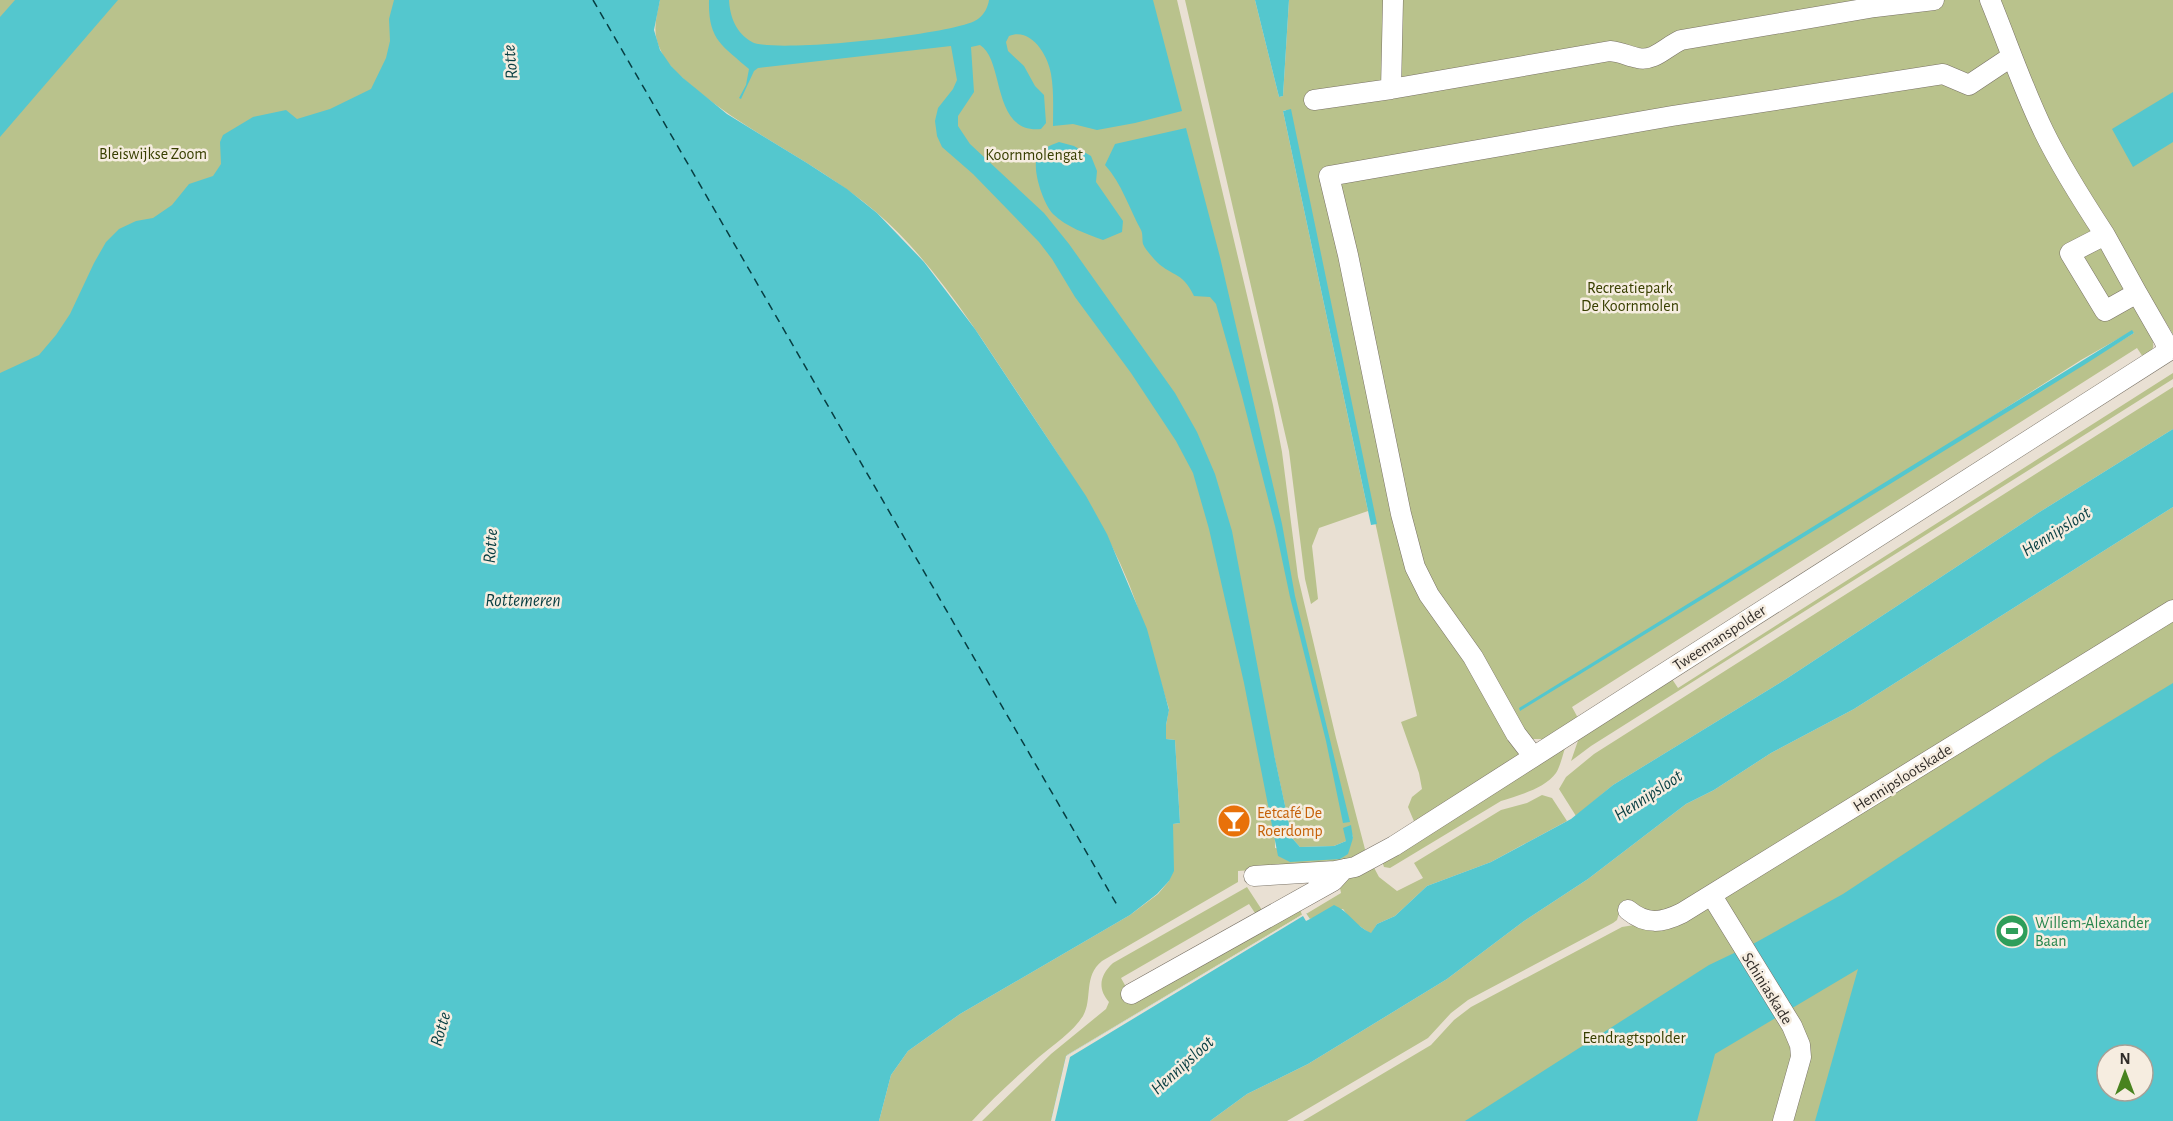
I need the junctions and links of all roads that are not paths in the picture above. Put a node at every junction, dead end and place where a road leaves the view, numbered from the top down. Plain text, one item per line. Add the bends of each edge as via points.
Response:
1 (1393, 0) edge
2 (1934, 0) edge
3 (1990, 0) edge
4 (1875, 4) edge
5 (2011, 57) junction
6 (1391, 89) junction
7 (1314, 100) dead end
8 (2105, 235) junction
9 (2137, 293) junction
10 (2170, 349) edge
11 (2173, 610) edge
12 (1533, 756) junction
13 (1344, 869) junction
14 (1254, 876) dead end
15 (1712, 896) junction
16 (1628, 910) dead end
17 (1131, 994) dead end
18 (1783, 1121) edge

1 - 6 street
2 - 4 street
3 - 5 street, Tweemanspolder
4 - 6 street via 1681,40 1646,59 1611,51
5 - 8 street, Tweemanspolder via 2045,134
5 - 12 street via 1970,85 1943,74 1329,176 1415,567
6 - 7 street
8 - 9 street, Tweemanspolder
8 - 9 street via 2070,253 2105,311
9 - 10 street, Tweemanspolder
10 - 12 street, Tweemanspolder
11 - 15 street, Hennipslootskade
12 - 13 street, Tweemanspolder via 1394,846
13 - 14 street, Tweemanspolder
13 - 17 street via 1333,881
15 - 16 street, Hennipslootskade via 1668,920 1653,923
15 - 18 street, Schiniaskade via 1800,1045 1801,1058

